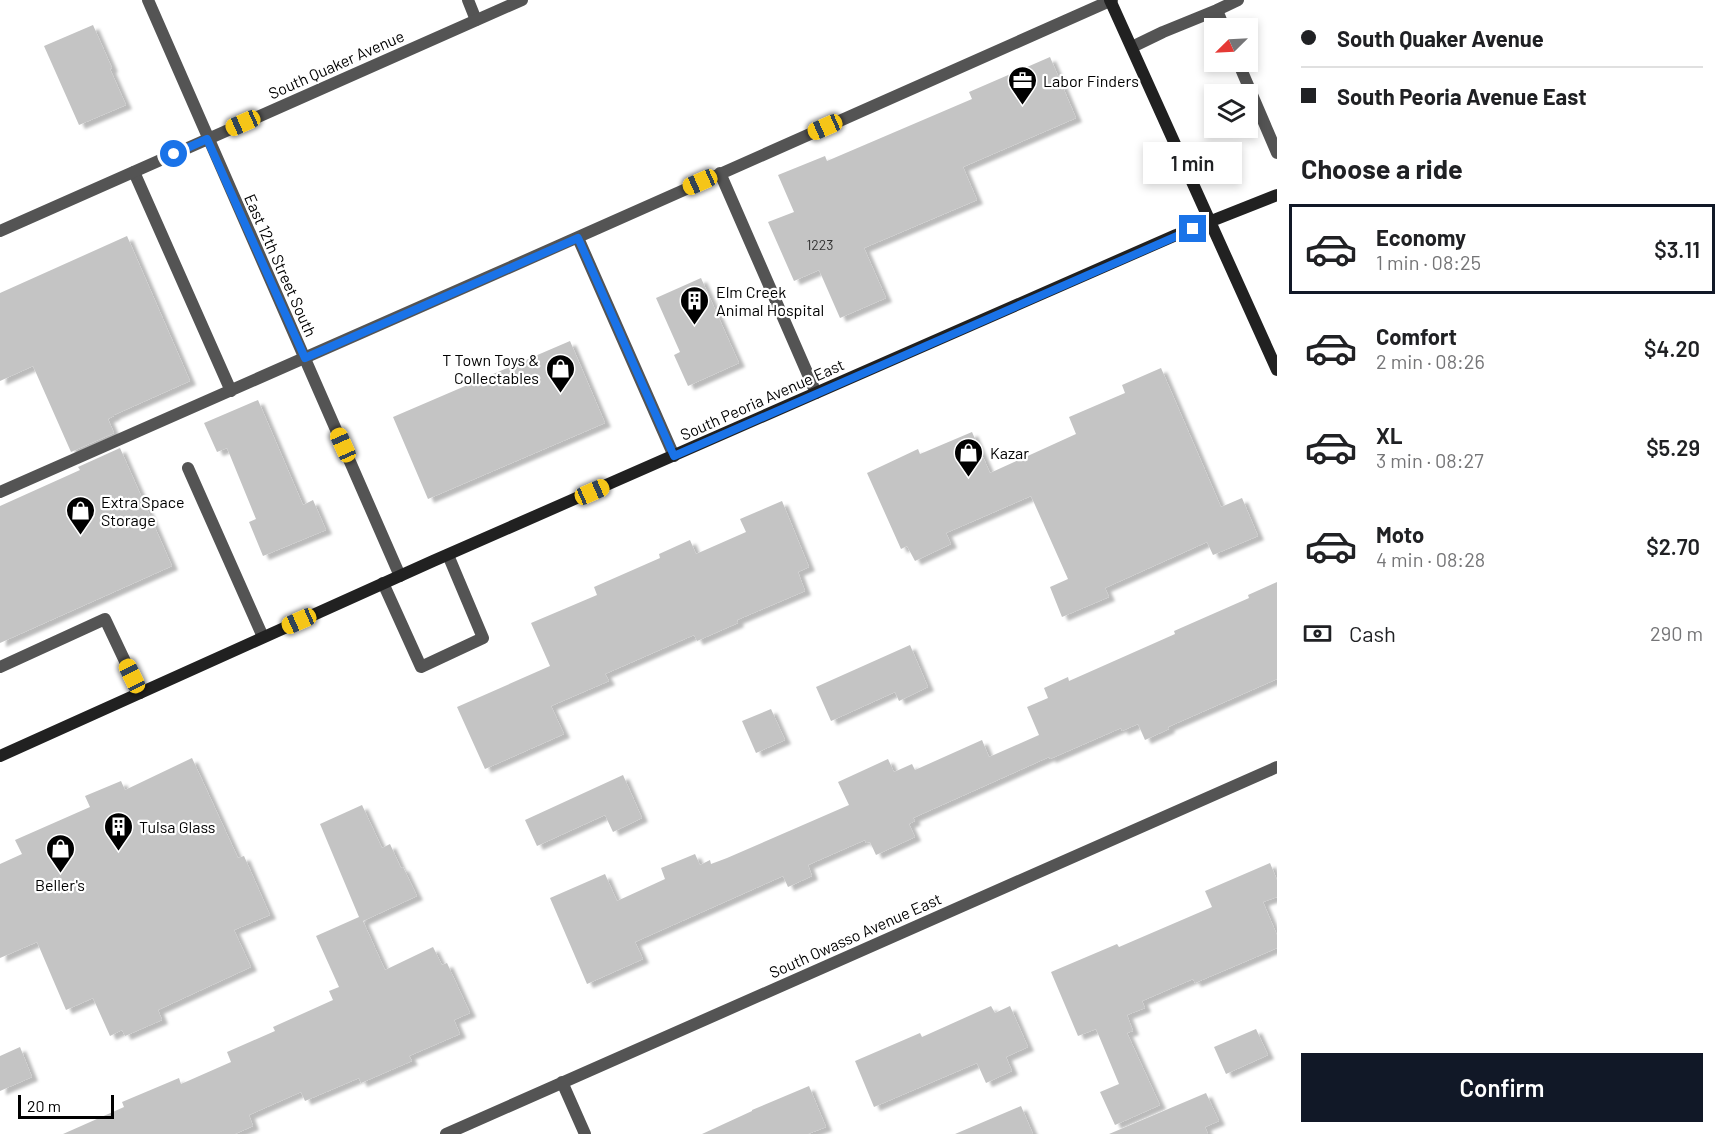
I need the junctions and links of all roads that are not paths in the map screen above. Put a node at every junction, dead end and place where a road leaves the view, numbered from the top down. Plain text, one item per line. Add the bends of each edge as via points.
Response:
1 (148, 0) edge
2 (468, 0) edge
3 (522, 0) edge
4 (1111, 0) edge
5 (1238, 0) edge
6 (1217, 10) junction
7 (1220, 18) edge
8 (476, 20) junction
9 (1132, 47) junction
10 (1242, 72) edge
11 (207, 139) junction
12 (1277, 153) edge
13 (134, 172) junction
14 (720, 173) junction
15 (1277, 195) edge
16 (1210, 222) junction
17 (0, 231) edge
18 (578, 238) junction
19 (305, 358) junction
20 (1277, 370) edge
21 (231, 391) junction
22 (816, 393) junction
23 (674, 456) junction
24 (188, 468) dead end
25 (0, 492) edge
26 (448, 555) junction
27 (400, 576) junction
28 (383, 583) junction
29 (263, 637) junction
30 (0, 667) edge
31 (140, 693) junction
32 (0, 756) edge
33 (1277, 767) edge
34 (562, 1082) junction
35 (446, 1134) edge
36 (585, 1134) edge

1 - 11 street, East 12th Street South
2 - 8 street
3 - 8 street, South Quaker Avenue
4 - 9 main road
4 - 14 street
5 - 6 street
6 - 7 street
6 - 9 street
8 - 11 street, South Quaker Avenue
9 - 16 main road
10 - 12 street
11 - 13 street, South Quaker Avenue
11 - 19 street, East 12th Street South
13 - 17 street, South Quaker Avenue
13 - 21 street
14 - 18 street
14 - 22 street
15 - 16 main road, South Peoria Avenue East
16 - 20 main road
16 - 22 main road, South Peoria Avenue East
18 - 19 street
18 - 23 street
19 - 21 street
19 - 27 street, East 12th Street South
21 - 25 street
22 - 23 main road, South Peoria Avenue East
23 - 26 main road, South Peoria Avenue East
24 - 29 street
26 - 27 main road, South Peoria Avenue East
26 - 28 street via 483,638 421,667
27 - 28 main road, South Peoria Avenue East
28 - 29 main road, South Peoria Avenue East
29 - 31 main road, South Peoria Avenue East
30 - 31 street via 105,619
31 - 32 main road, South Peoria Avenue East
33 - 34 street, South Owasso Avenue East
34 - 35 street, South Owasso Avenue East
34 - 36 street

